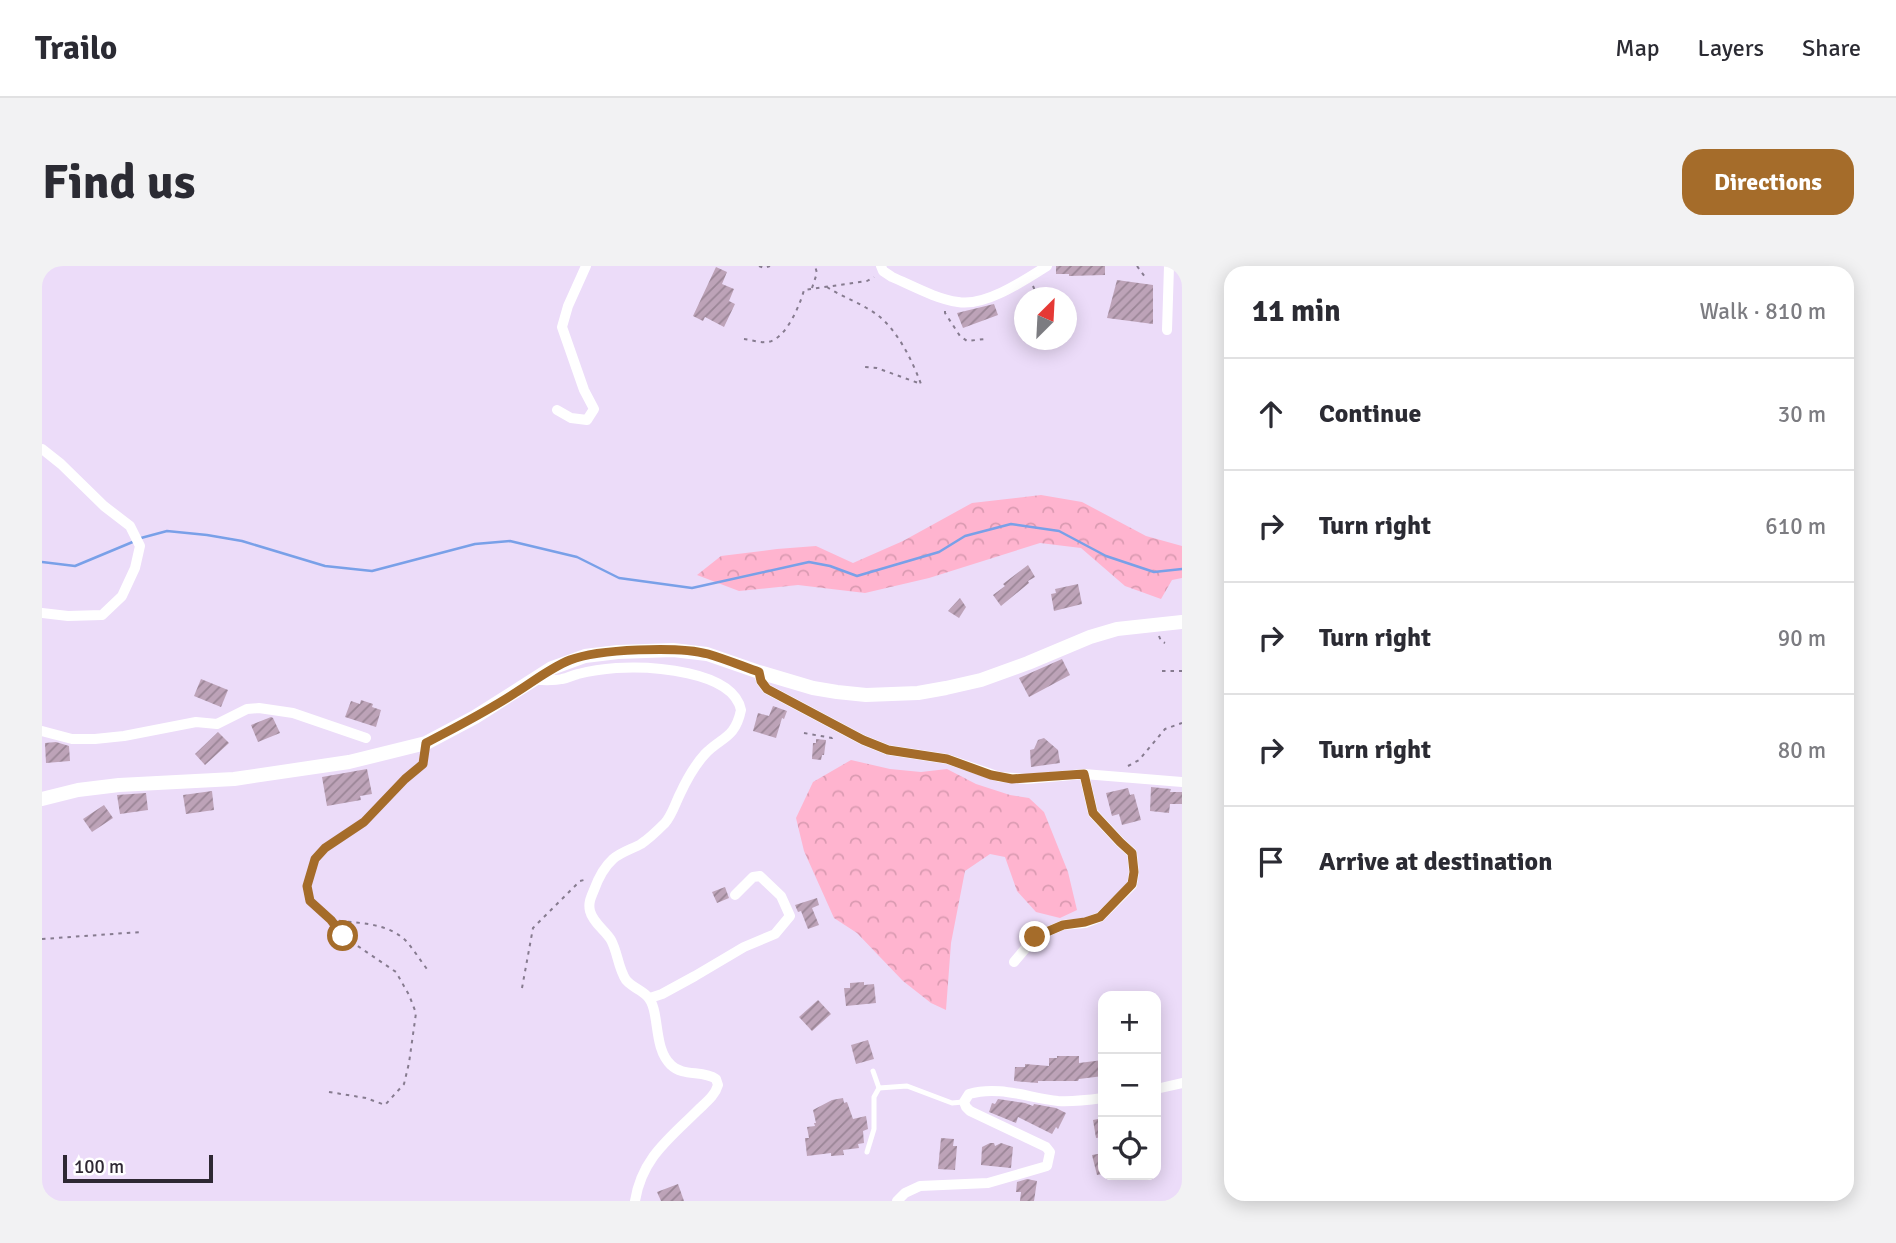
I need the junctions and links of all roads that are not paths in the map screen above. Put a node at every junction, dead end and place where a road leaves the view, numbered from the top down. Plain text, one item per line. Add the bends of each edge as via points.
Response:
1 (586, 266) edge
2 (1047, 266) edge
3 (1169, 266) edge
4 (882, 268) edge
5 (1167, 330) dead end
6 (557, 410) dead end
7 (42, 449) edge
8 (42, 612) edge
9 (1182, 622) edge
10 (759, 672) junction
11 (535, 680) junction
12 (42, 731) edge
13 (366, 738) dead end
14 (1084, 774) junction
15 (1182, 782) edge
16 (42, 799) edge
17 (735, 895) dead end
18 (1014, 962) dead end
19 (650, 998) junction
20 (873, 1071) dead end
21 (1182, 1083) edge
22 (879, 1088) junction
23 (1161, 1088) edge
24 (1098, 1099) edge
25 (964, 1102) junction
26 (867, 1152) dead end
27 (635, 1201) edge
28 (897, 1201) edge

1 - 6 street via 562,327 594,409 587,420
2 - 4 street via 984,298 960,303 892,277
3 - 5 street
7 - 8 street via 130,526 141,546 122,596 102,615
9 - 10 main road via 1117,629 981,680 918,693 837,692
10 - 11 main road via 707,654 673,650 585,656
10 - 14 street via 767,689 888,750 947,759 1000,777
11 - 16 main road via 426,743 349,762 246,778 119,785
11 - 19 street via 635,667 705,677 728,689 740,703 736,725 698,763 668,819 641,844 613,859 590,901 593,920 611,940 628,982
12 - 13 street via 72,739 124,736 196,722 217,724 259,708 293,713
14 - 15 street
14 - 18 street via 1093,813 1132,853 1132,884 1100,917 1035,937
17 - 19 street via 760,876 782,896 790,916 775,934
19 - 27 street via 657,1035 670,1065 712,1076 718,1085 655,1153
20 - 22 lane
21 - 23 street
22 - 25 lane via 907,1086
22 - 26 lane
24 - 25 street via 1058,1101 985,1091 969,1094
25 - 28 street via 976,1116 1046,1147 1050,1152 1047,1166 988,1183 920,1186

